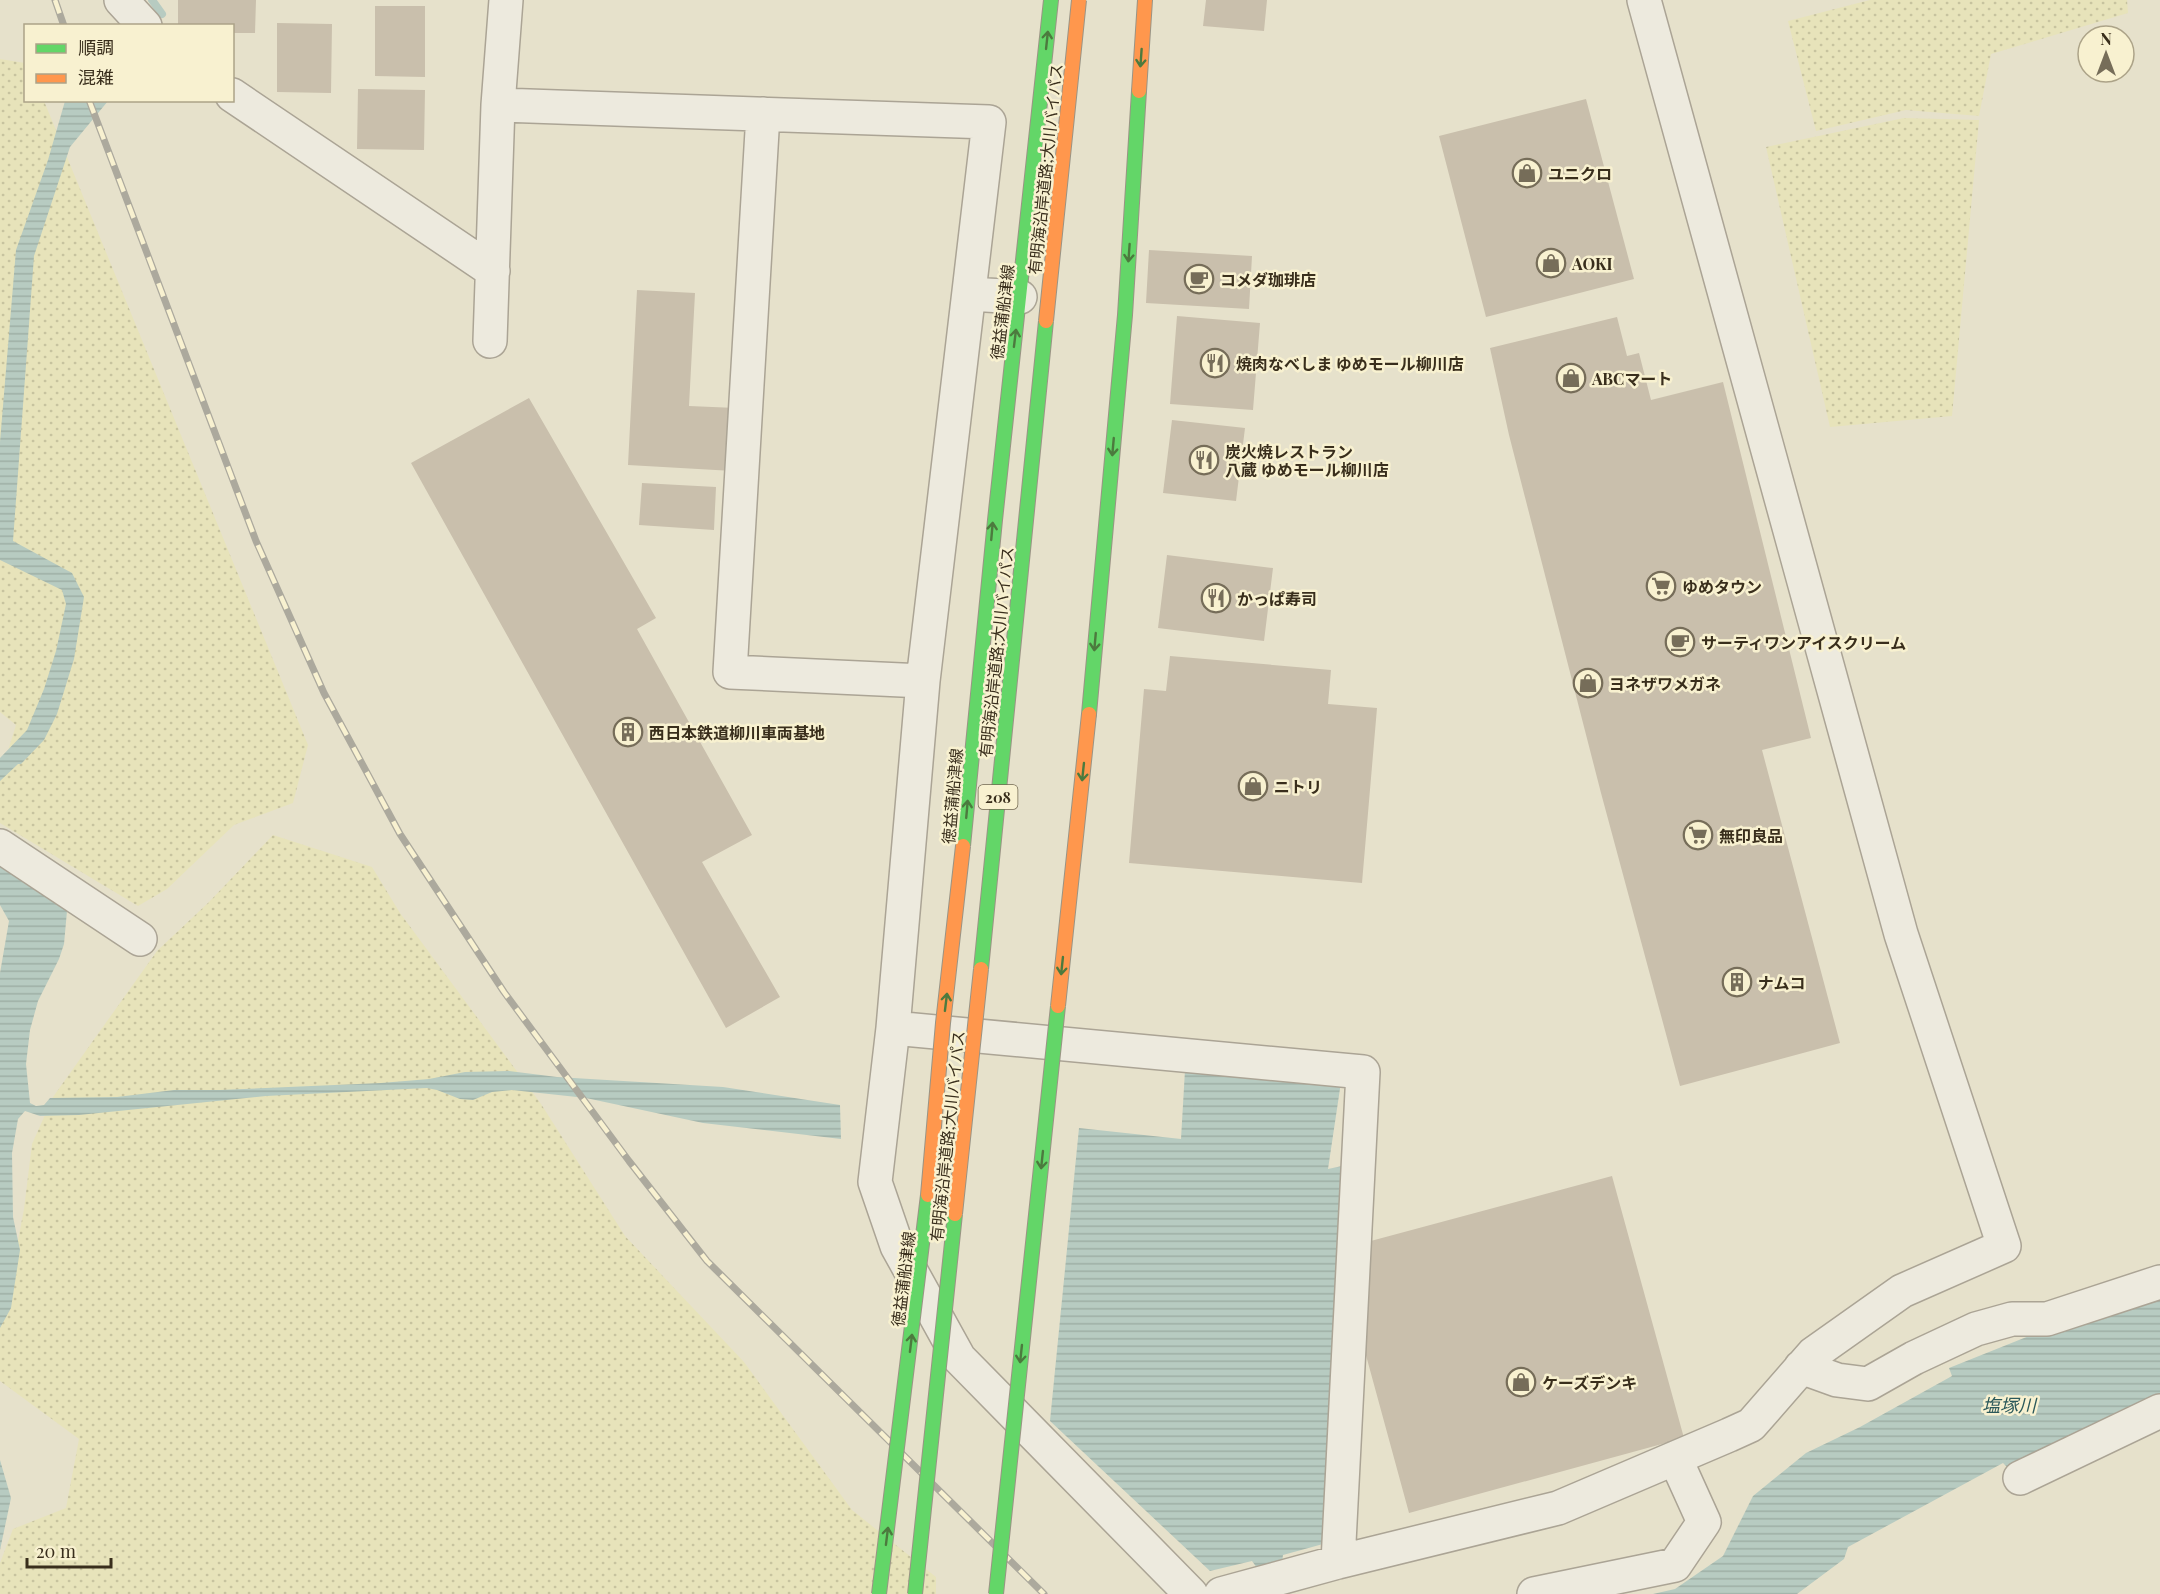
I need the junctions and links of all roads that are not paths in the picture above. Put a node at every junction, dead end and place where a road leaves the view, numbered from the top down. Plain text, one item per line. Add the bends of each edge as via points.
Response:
1 (121, 0) edge
2 (506, 0) edge
3 (1051, 0) edge
4 (1079, 0) edge
5 (1145, 0) edge
6 (1644, 0) edge
7 (143, 24) edge
8 (234, 96) edge
9 (498, 105) junction
10 (763, 114) junction
11 (493, 271) junction
12 (969, 294) junction
13 (1020, 297) junction
14 (490, 340) dead end
15 (923, 681) junction
16 (0, 846) edge
17 (140, 939) dead end
18 (893, 1028) junction
19 (2160, 1282) edge
20 (1801, 1367) junction
21 (2160, 1411) edge
22 (1675, 1458) junction
23 (2020, 1478) dead end
24 (1338, 1562) junction
25 (879, 1594) edge
26 (915, 1594) edge
27 (996, 1594) edge
28 (1191, 1594) edge
29 (1221, 1594) edge
30 (1534, 1594) edge

1 - 7 street
2 - 9 street
13 -> 3 main road, 徳益蒲船津線
4 - 26 main road, 有明海沿岸道路;大川バイパス / 208, bridge
5 -> 27 main road, bridge via 1125,315 1089,714
6 - 20 street via 1901,934 2004,1246 1902,1291 1813,1354
8 - 11 street
9 - 10 street
9 - 11 street
10 - 12 street via 989,122
10 - 15 street via 729,672
11 - 14 street
12 - 13 street
12 - 15 street
25 -> 13 main road, 徳益蒲船津線, bridge via 925,1234 992,526
15 - 18 street
16 - 17 street
18 - 24 street via 1363,1072
18 - 28 street via 875,1182 897,1246 959,1358
19 - 20 street via 2047,1319 2012,1319 1976,1329 1868,1384 1838,1380
20 - 22 street via 1751,1425
21 - 23 street
22 - 24 street via 1558,1508
22 - 30 street via 1704,1522 1676,1565
24 - 29 street

